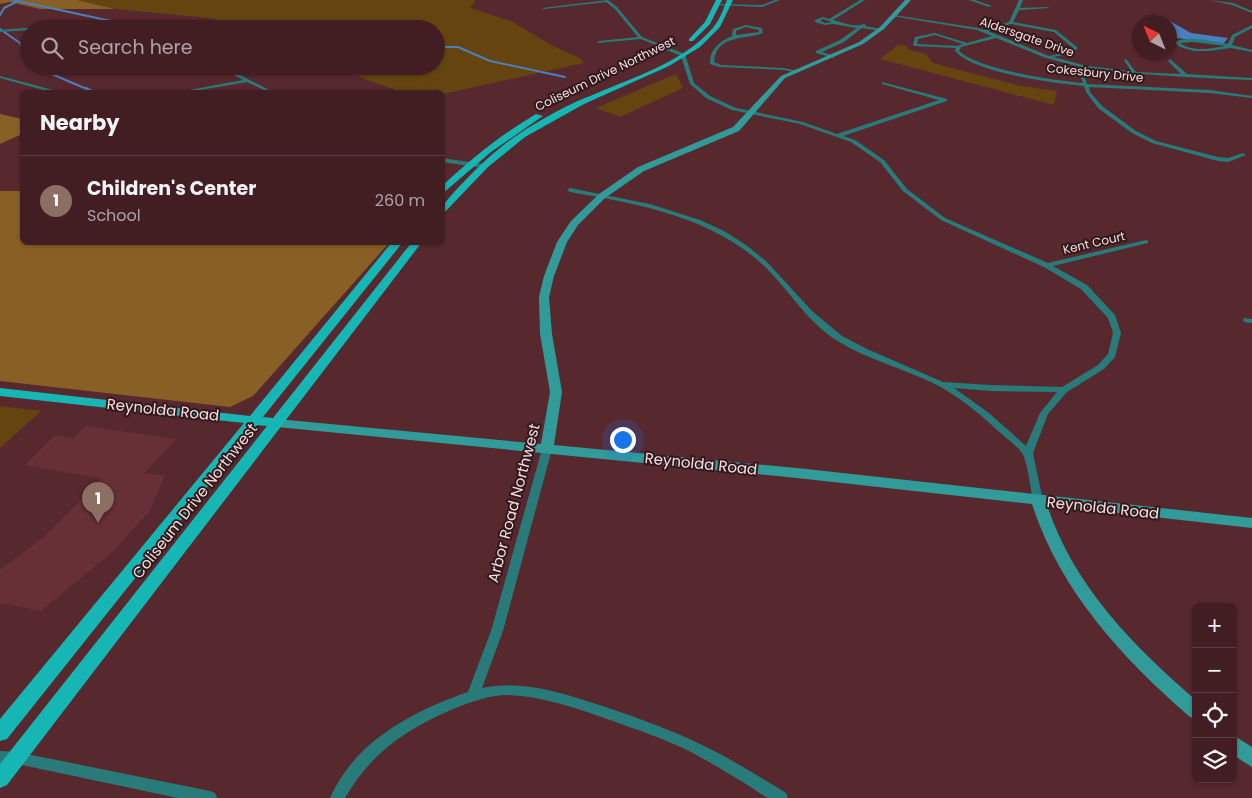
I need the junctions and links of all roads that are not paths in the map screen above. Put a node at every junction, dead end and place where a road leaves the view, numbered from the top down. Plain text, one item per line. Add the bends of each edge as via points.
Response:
1 (606, 0) edge
2 (778, 0) edge
3 (864, 0) edge
4 (908, 0) edge
5 (971, 0) edge
6 (1021, 0) edge
7 (1211, 0) edge
8 (718, 3) edge
9 (729, 3) edge
10 (990, 6) dead end
11 (544, 8) dead end
12 (1047, 8) dead end
13 (1018, 9) junction
14 (1252, 12) edge
15 (894, 16) junction
16 (831, 19) junction
17 (836, 22) junction
18 (1011, 23) junction
19 (862, 26) junction
20 (1252, 26) edge
21 (20, 29) edge
22 (881, 29) junction
23 (0, 31) edge
24 (985, 31) junction
25 (998, 36) junction
26 (641, 38) junction
27 (734, 38) junction
28 (599, 42) dead end
29 (965, 43) junction
30 (958, 47) junction
31 (1229, 47) junction
32 (1252, 51) edge
33 (679, 53) junction
34 (832, 57) junction
35 (1048, 57) junction
36 (1126, 60) dead end
37 (1170, 60) dead end
38 (1087, 67) junction
39 (795, 72) junction
40 (1135, 73) junction
41 (238, 75) edge
42 (1186, 76) junction
43 (0, 77) edge
44 (1252, 79) edge
45 (248, 80) junction
46 (884, 83) dead end
47 (1086, 85) junction
48 (48, 90) edge
49 (195, 90) edge
50 (267, 90) edge
51 (1252, 96) edge
52 (753, 113) junction
53 (839, 135) junction
54 (1243, 155) dead end
55 (445, 160) edge
56 (469, 164) junction
57 (484, 166) junction
58 (445, 188) edge
59 (570, 190) dead end
60 (602, 196) junction
61 (445, 209) edge
62 (1146, 242) dead end
63 (396, 245) edge
64 (415, 245) edge
65 (1047, 265) junction
66 (940, 384) junction
67 (1064, 390) junction
68 (0, 392) edge
69 (254, 420) junction
70 (277, 423) junction
71 (547, 449) junction
72 (1028, 453) junction
73 (1038, 501) junction
74 (1252, 524) edge
75 (473, 696) junction
76 (1192, 708) edge
77 (0, 734) edge
78 (1237, 746) edge
79 (0, 757) edge
80 (17, 758) junction
81 (1252, 758) edge
82 (0, 779) edge
83 (210, 798) edge
84 (337, 798) edge
85 (781, 798) edge

1 - 11 street
1 - 26 street
2 - 9 street via 762,6
3 - 16 street
4 - 15 street, Arbor Road Northwest
5 - 10 street
6 - 13 street
7 - 14 street
8 - 9 street
8 - 33 main road, Coliseum Drive Northwest via 708,23
9 - 33 main road, Coliseum Drive Northwest via 711,34
12 - 13 street
13 - 18 street
15 - 22 street, Arbor Road Northwest
15 - 24 street, Aldersgate Drive
16 - 17 street
16 - 17 street via 816,21 824,24
17 - 19 street
18 - 24 street
18 - 35 street via 1059,32 1076,48
19 - 22 street
19 - 34 street via 842,41 818,52
20 - 31 street via 1233,36
21 - 23 street
22 - 34 street, Arbor Road Northwest
24 - 25 street, Aldersgate Drive
25 - 29 street
25 - 35 street, Aldersgate Drive
26 - 28 street
26 - 33 street
27 - 27 street via 761,32 761,29 738,27 732,33
27 - 39 street via 718,46 712,63
29 - 30 street
29 - 30 street via 935,34 916,38 915,45
30 - 47 street, Cokesbury Drive via 960,54 976,63 1028,76
31 - 31 street via 1189,41 1176,42 1212,51
31 - 32 street
33 - 52 street via 692,84 698,90 725,105
33 - 56 main road, Coliseum Drive Northwest via 519,126
33 - 57 main road, Coliseum Drive Northwest via 630,82 532,129
34 - 39 street, Arbor Road Northwest
35 - 38 street, Aldersgate Drive
36 - 40 street
37 - 42 street
38 - 40 street, Aldersgate Drive
38 - 47 street via 1083,78
39 - 52 street, Arbor Road Northwest via 778,82
40 - 42 street, Aldersgate Drive
41 - 45 street
42 - 44 street, Aldersgate Drive
43 - 48 street
45 - 49 street
45 - 50 street
46 - 53 street via 944,100
47 - 51 street, Cokesbury Drive
47 - 54 street via 1100,107 1146,139 1228,160
52 - 53 street
52 - 60 street, Arbor Road Northwest via 730,133 641,169
53 - 65 street via 871,152 905,190 943,220
55 - 56 street
56 - 57 street
56 - 58 main road, Coliseum Drive Northwest
57 - 61 main road, Coliseum Drive Northwest
59 - 60 street
60 - 66 street via 663,209 728,235 766,265 837,337
60 - 71 street, Arbor Road Northwest via 574,223 562,242 544,297 546,334 556,392
62 - 65 street, Kent Court
63 - 69 main road, Coliseum Drive Northwest
64 - 70 main road, Coliseum Drive Northwest
65 - 67 street via 1089,292 1112,317 1117,333 1112,355 1101,367
66 - 67 street
66 - 72 street via 974,405
67 - 72 street via 1044,413
68 - 69 main road, Reynolda Road
69 - 70 main road, Reynolda Road
69 - 77 main road, Coliseum Drive Northwest
70 - 71 street, Reynolda Road
70 - 80 main road, Coliseum Drive Northwest
71 - 73 street, Reynolda Road
71 - 75 street, Arbor Road Northwest via 497,631
72 - 73 street
73 - 74 street, Reynolda Road
73 - 76 street via 1055,546 1096,608 1152,671
75 - 84 street via 416,717 380,742 347,779
75 - 85 street via 508,690 545,695 590,707 683,742
78 - 81 street
79 - 80 street
80 - 82 main road, Coliseum Drive Northwest
80 - 83 street

